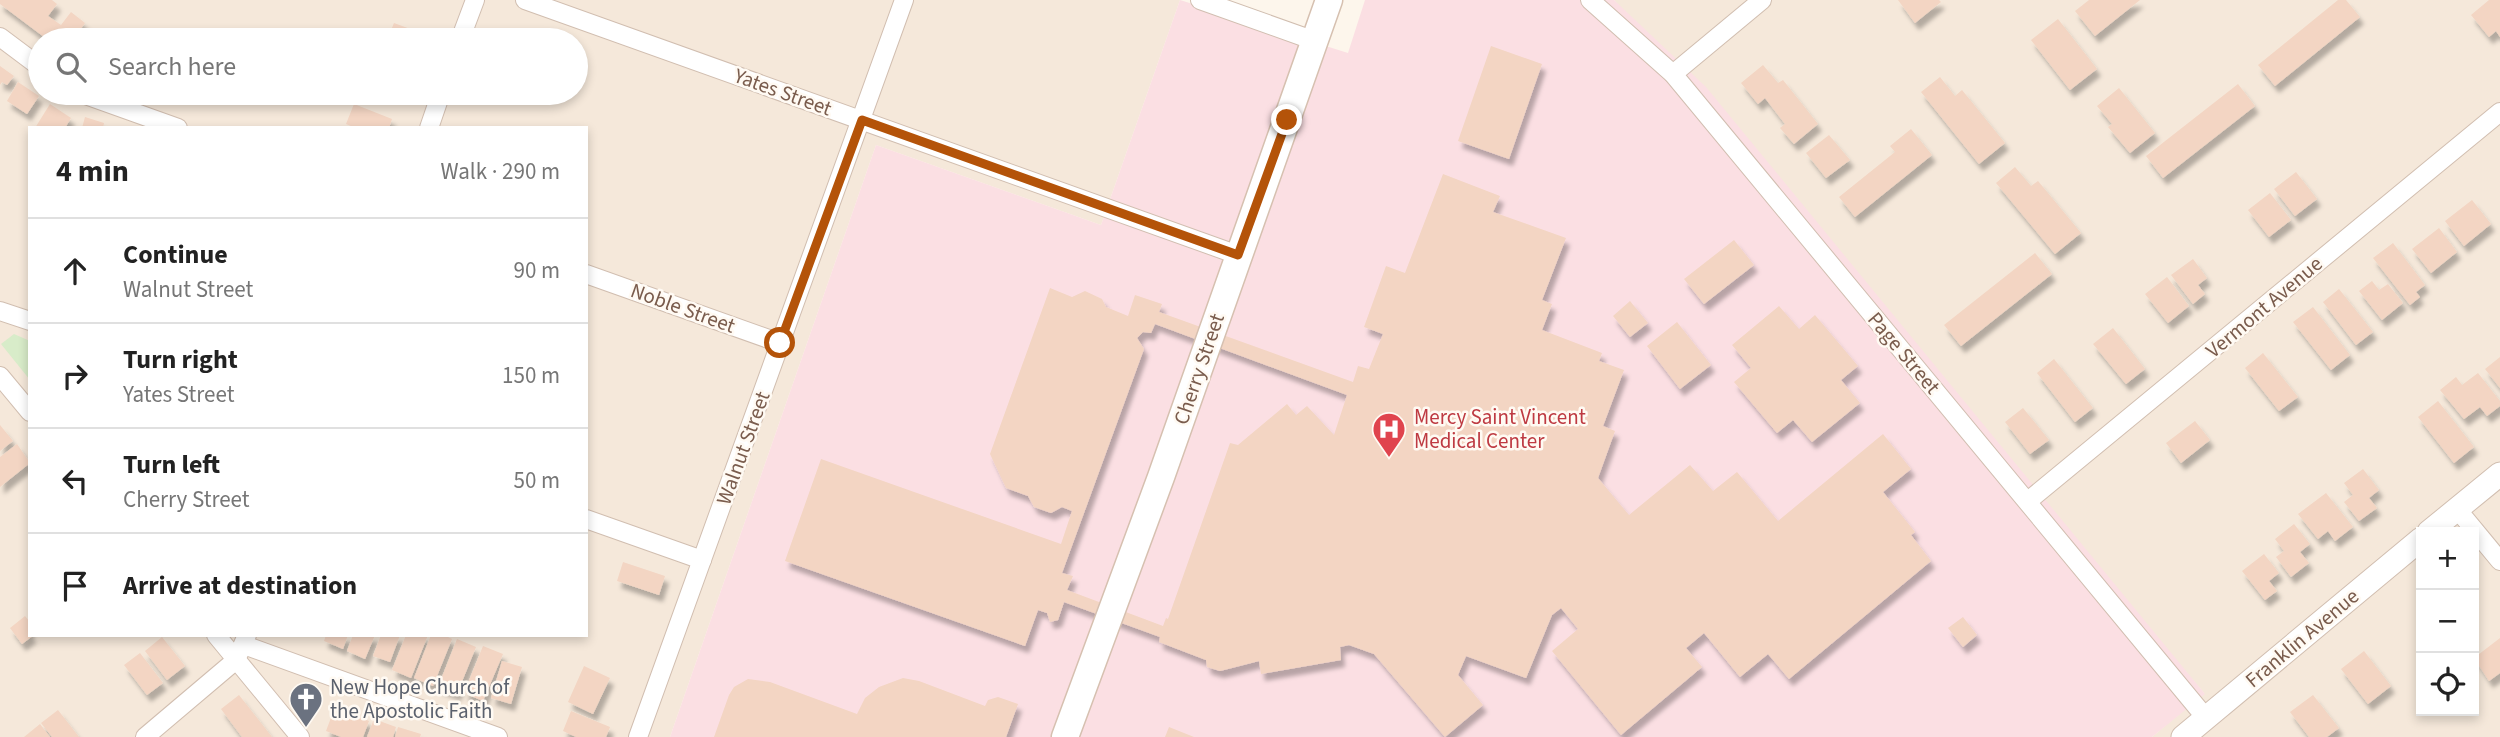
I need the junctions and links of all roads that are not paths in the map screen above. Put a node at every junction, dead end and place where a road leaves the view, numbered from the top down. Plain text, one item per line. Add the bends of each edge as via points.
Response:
1 (475, 0) edge
2 (525, 0) edge
3 (904, 0) edge
4 (1200, 0) edge
5 (1329, 0) edge
6 (1590, 0) edge
7 (1762, 0) edge
8 (464, 28) edge
9 (0, 37) edge
10 (1315, 41) junction
11 (28, 58) edge
12 (1673, 74) junction
13 (114, 105) edge
14 (437, 105) edge
15 (2500, 112) edge
16 (862, 120) junction
17 (172, 126) edge
18 (430, 126) edge
19 (1238, 255) junction
20 (588, 275) edge
21 (0, 311) edge
22 (28, 320) edge
23 (780, 343) junction
24 (0, 376) edge
25 (28, 410) edge
26 (2500, 474) edge
27 (2028, 502) junction
28 (2457, 509) junction
29 (588, 520) edge
30 (2435, 527) edge
31 (2416, 543) edge
32 (702, 561) junction
33 (2500, 561) edge
34 (220, 637) edge
35 (242, 647) edge
36 (2206, 718) junction
37 (145, 737) edge
38 (300, 737) edge
39 (498, 737) edge
40 (638, 737) edge
41 (1065, 737) edge
42 (2183, 737) edge

1 - 8 street
2 - 16 street, Yates Street
3 - 16 street, Walnut Street
4 - 10 street
5 - 10 main road, Cherry Street
6 - 12 street, Page Street
7 - 12 street
9 - 11 street
10 - 19 main road, Cherry Street
12 - 27 street, Page Street
13 - 17 street
14 - 18 street
15 - 27 street, Vermont Avenue
16 - 19 street, Yates Street
16 - 23 street, Walnut Street
19 - 41 main road, Cherry Street
20 - 23 street, Noble Street
21 - 22 street
23 - 32 street, Walnut Street
24 - 25 street
26 - 28 street
27 - 36 street, Page Street
28 - 30 street
28 - 33 street
29 - 32 street
31 - 36 street, Franklin Avenue
32 - 40 street, Walnut Street
34 - 35 street
35 - 37 street
35 - 38 street
35 - 39 street
36 - 42 street, Franklin Avenue

